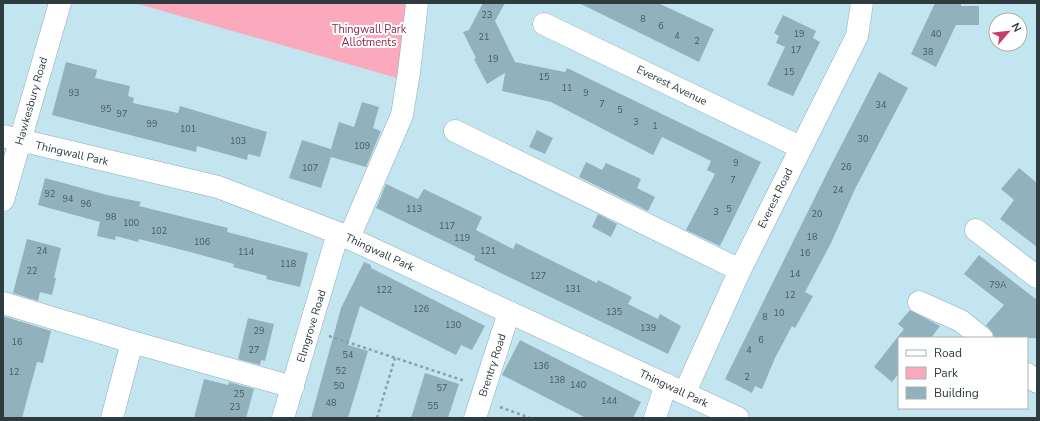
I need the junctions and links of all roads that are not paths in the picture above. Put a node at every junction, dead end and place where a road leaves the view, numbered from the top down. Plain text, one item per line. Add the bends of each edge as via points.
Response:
1 (60, 3) edge
2 (417, 3) edge
3 (862, 3) edge
4 (544, 24) dead end
5 (456, 131) dead end
6 (11, 138) edge
7 (800, 146) junction
8 (3, 200) edge
9 (976, 230) dead end
10 (344, 236) junction
11 (740, 270) junction
12 (1037, 277) edge
13 (919, 302) dead end
14 (3, 304) edge
15 (509, 312) junction
16 (981, 337) edge
17 (132, 342) junction
18 (1028, 375) edge
19 (1037, 382) edge
20 (293, 387) junction
21 (676, 388) junction
22 (480, 402) edge
23 (112, 418) edge
24 (283, 418) edge
25 (656, 418) edge
26 (738, 418) edge

1 - 6 street, Hawkesbury Road
2 - 10 street, Elmgrove Road via 402,115
3 - 7 street, Everest Road via 857,36
4 - 7 street, Everest Avenue
5 - 11 street
6 - 8 street, Hawkesbury Road
6 - 10 street, Thingwall Park via 218,187
7 - 11 street, Everest Road
9 - 12 street
10 - 15 street, Thingwall Park
10 - 20 street, Elmgrove Road via 310,329
11 - 21 street, Everest Road
13 - 16 street via 961,321
14 - 17 street
15 - 21 street, Thingwall Park
15 - 22 street, Brentry Road
17 - 20 street
17 - 23 street
18 - 19 street
20 - 24 street, Elmgrove Road
21 - 25 street, Everest Road
21 - 26 street, Thingwall Park

